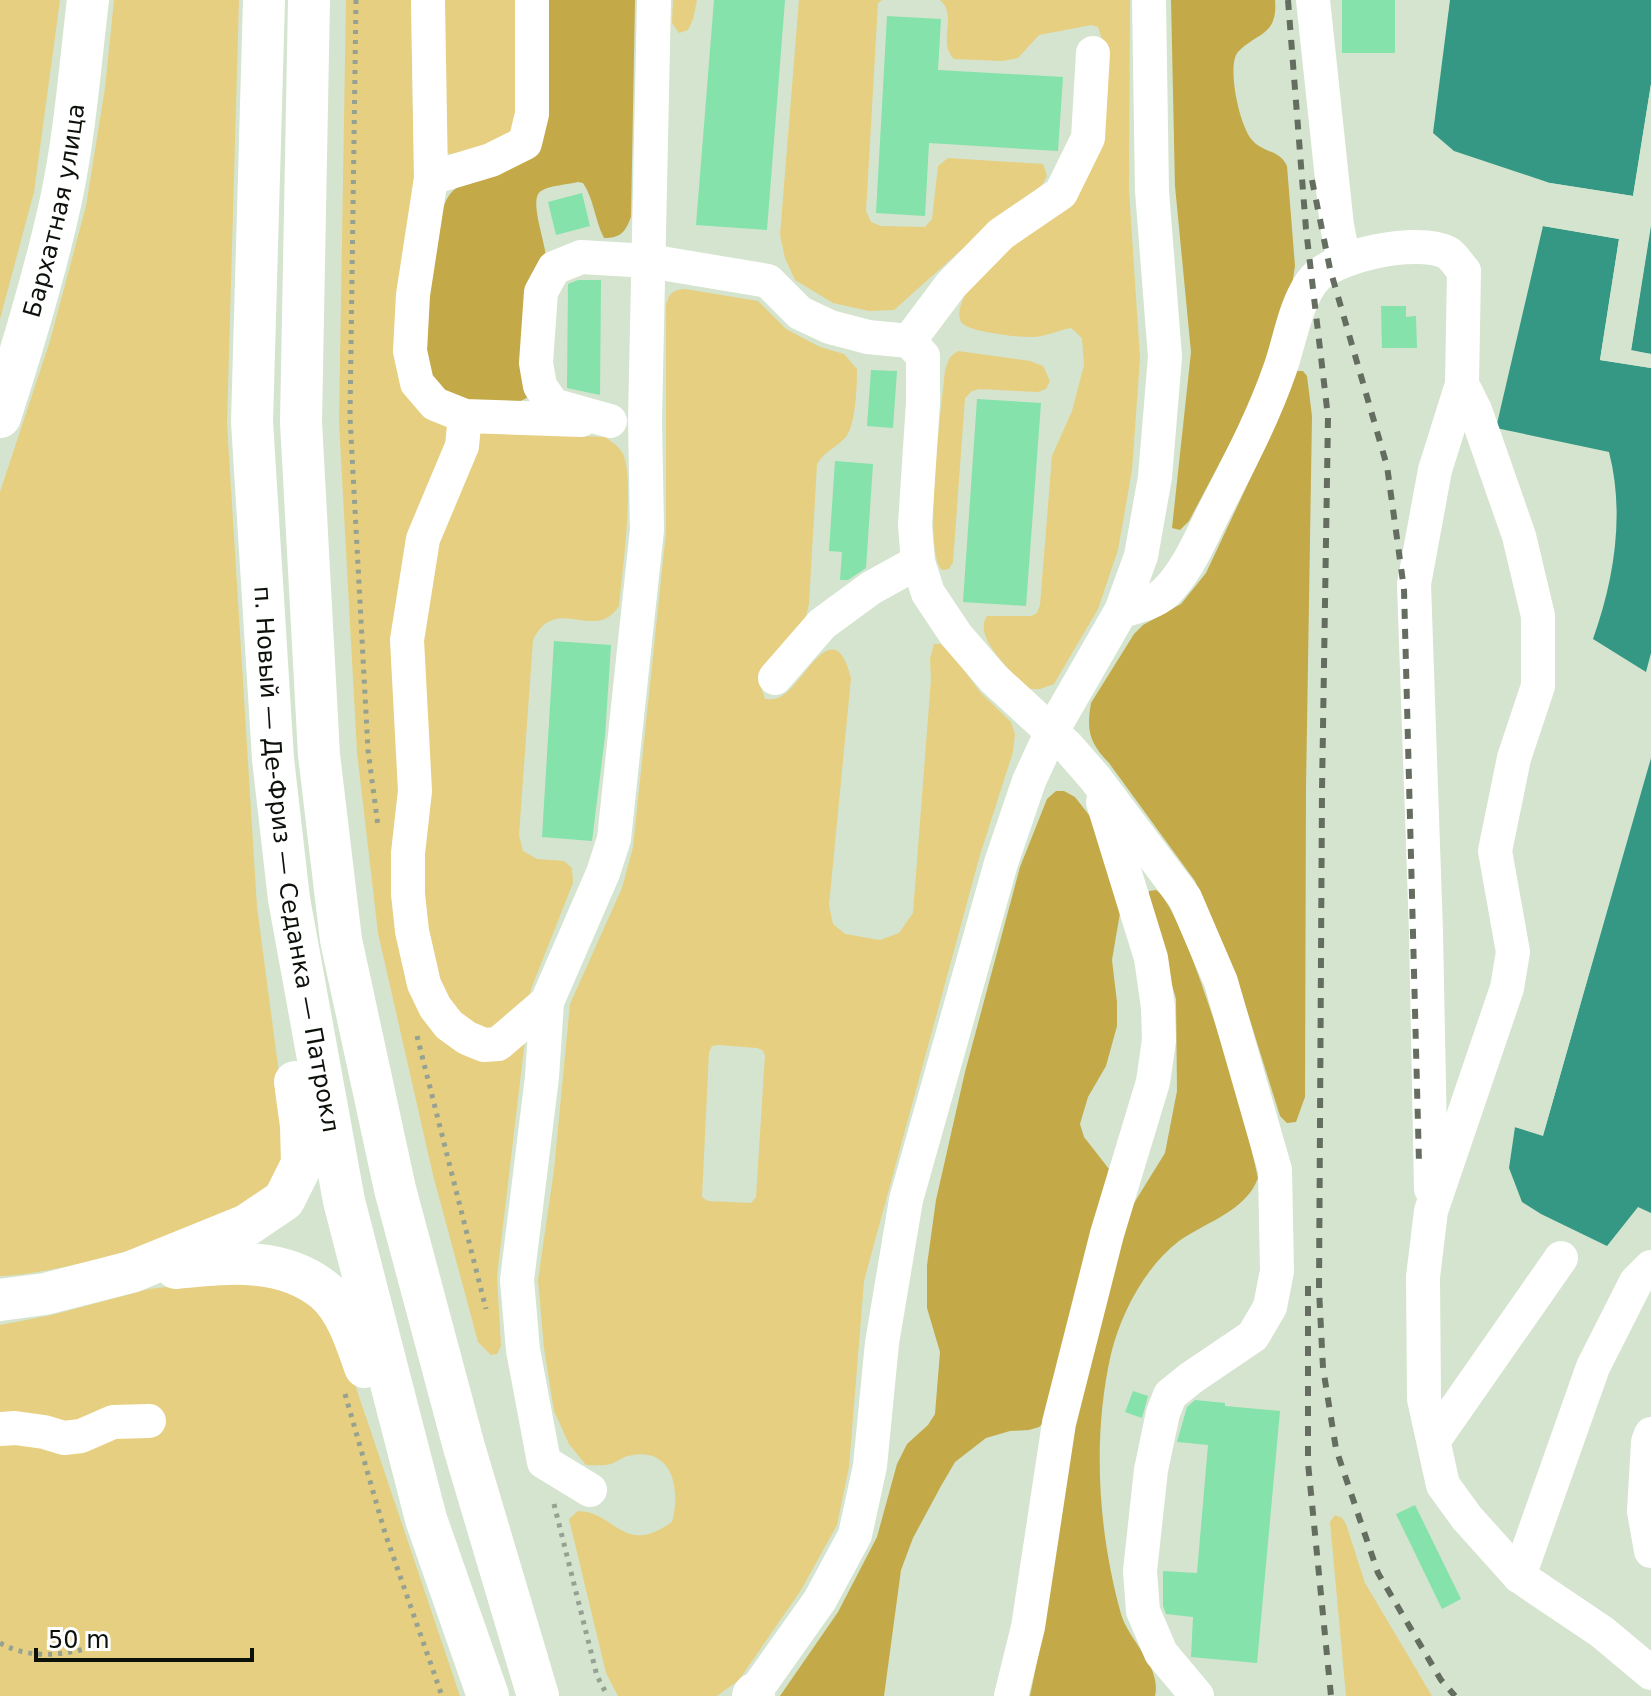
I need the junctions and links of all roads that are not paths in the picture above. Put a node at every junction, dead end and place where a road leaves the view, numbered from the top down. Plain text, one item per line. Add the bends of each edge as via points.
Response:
1 (88, 0) edge
2 (264, 0) edge
3 (309, 0) edge
4 (428, 0) edge
5 (532, 0) edge
6 (654, 0) edge
7 (1149, 0) edge
8 (1313, 0) edge
9 (1093, 53) dead end
10 (431, 178) junction
11 (1344, 260) junction
12 (649, 261) junction
13 (909, 341) junction
14 (1462, 384) junction
15 (465, 416) junction
16 (0, 417) edge
17 (645, 420) junction
18 (610, 421) junction
19 (918, 562) junction
20 (1121, 611) junction
21 (775, 678) dead end
22 (1052, 731) junction
23 (1095, 778) junction
24 (289, 899) junction
25 (547, 1002) junction
26 (1431, 1211) junction
27 (1561, 1258) dead end
28 (1651, 1267) edge
29 (131, 1272) junction
30 (0, 1300) edge
31 (149, 1421) dead end
32 (0, 1429) edge
33 (1651, 1434) edge
34 (1434, 1440) junction
35 (464, 1447) junction
36 (408, 1457) junction
37 (590, 1490) dead end
38 (1651, 1551) edge
39 (1519, 1576) junction
40 (1651, 1673) edge
41 (753, 1695) edge
42 (488, 1696) edge
43 (538, 1696) edge
44 (562, 1696) edge
45 (1011, 1696) edge
46 (1197, 1696) edge

1 - 16 main road, Бархатная улица via 61,199
2 - 24 main road, п. Новый — Де-Фриз — Седанка — Патрокл via 252,422 273,759
3 - 35 main road, п. Новый — Де-Фриз — Седанка — Патрокл via 301,422 319,755 341,940 395,1189
4 - 10 street
5 - 10 street via 532,114 525,143 491,160
6 - 12 street
7 - 20 street via 1152,191 1165,357 1155,477 1141,556
8 - 11 street
9 - 13 street via 1088,138 1061,193 1001,234 951,285
10 - 15 street via 410,351 417,383 435,404
11 - 14 street via 1423,246 1449,254 1464,271
11 - 20 street via 1313,280 1302,298 1260,422 1186,569 1164,594
12 - 13 street via 768,281 800,313 830,327
12 - 17 street
12 - 18 street via 581,257 554,268 541,292 536,363 540,386 553,405
13 - 19 street via 923,356
14 - 26 street via 1435,470 1414,584
14 - 26 street via 1519,536 1538,616 1538,686 1514,758 1495,851 1513,952 1507,988
15 - 18 street
15 - 25 street via 462,446 423,539 407,640 415,791 408,853 412,931 435,1007 467,1038 498,1044
17 - 18 street
17 - 25 street via 647,530 614,839
19 - 21 street via 822,624
19 - 22 street via 928,593 956,635 994,679
20 - 22 street
22 - 23 street
22 - 41 street via 1001,863 906,1200 882,1343 870,1466 855,1535 820,1600
23 - 45 street via 1151,958 1159,1040 1153,1082 1059,1423 1028,1627
23 - 46 street via 1185,898 1221,982 1275,1170 1277,1271 1270,1307 1253,1336 1170,1395 1151,1470 1140,1571 1143,1611 1161,1653
24 - 29 main road via 276,936 302,1164 284,1200 247,1225
24 - 36 main road, п. Новый — Де-Фриз — Седанка — Патрокл via 344,1201
25 - 37 street via 517,1280 523,1350 544,1462
26 - 34 street via 1423,1277 1424,1399
27 - 34 street
28 - 39 street via 1636,1282 1593,1367
29 - 30 main road
29 - 36 main road via 240,1262 274,1266 324,1291 352,1330 387,1427
31 - 32 street via 113,1422 64,1438
33 - 38 street via 1644,1511
34 - 39 street via 1443,1485
35 - 43 main road, п. Новый — Де-Фриз — Седанка — Патрокл
35 - 44 street via 487,1478 554,1686
36 - 42 main road, п. Новый — Де-Фриз — Седанка — Патрокл
39 - 40 street via 1602,1632

